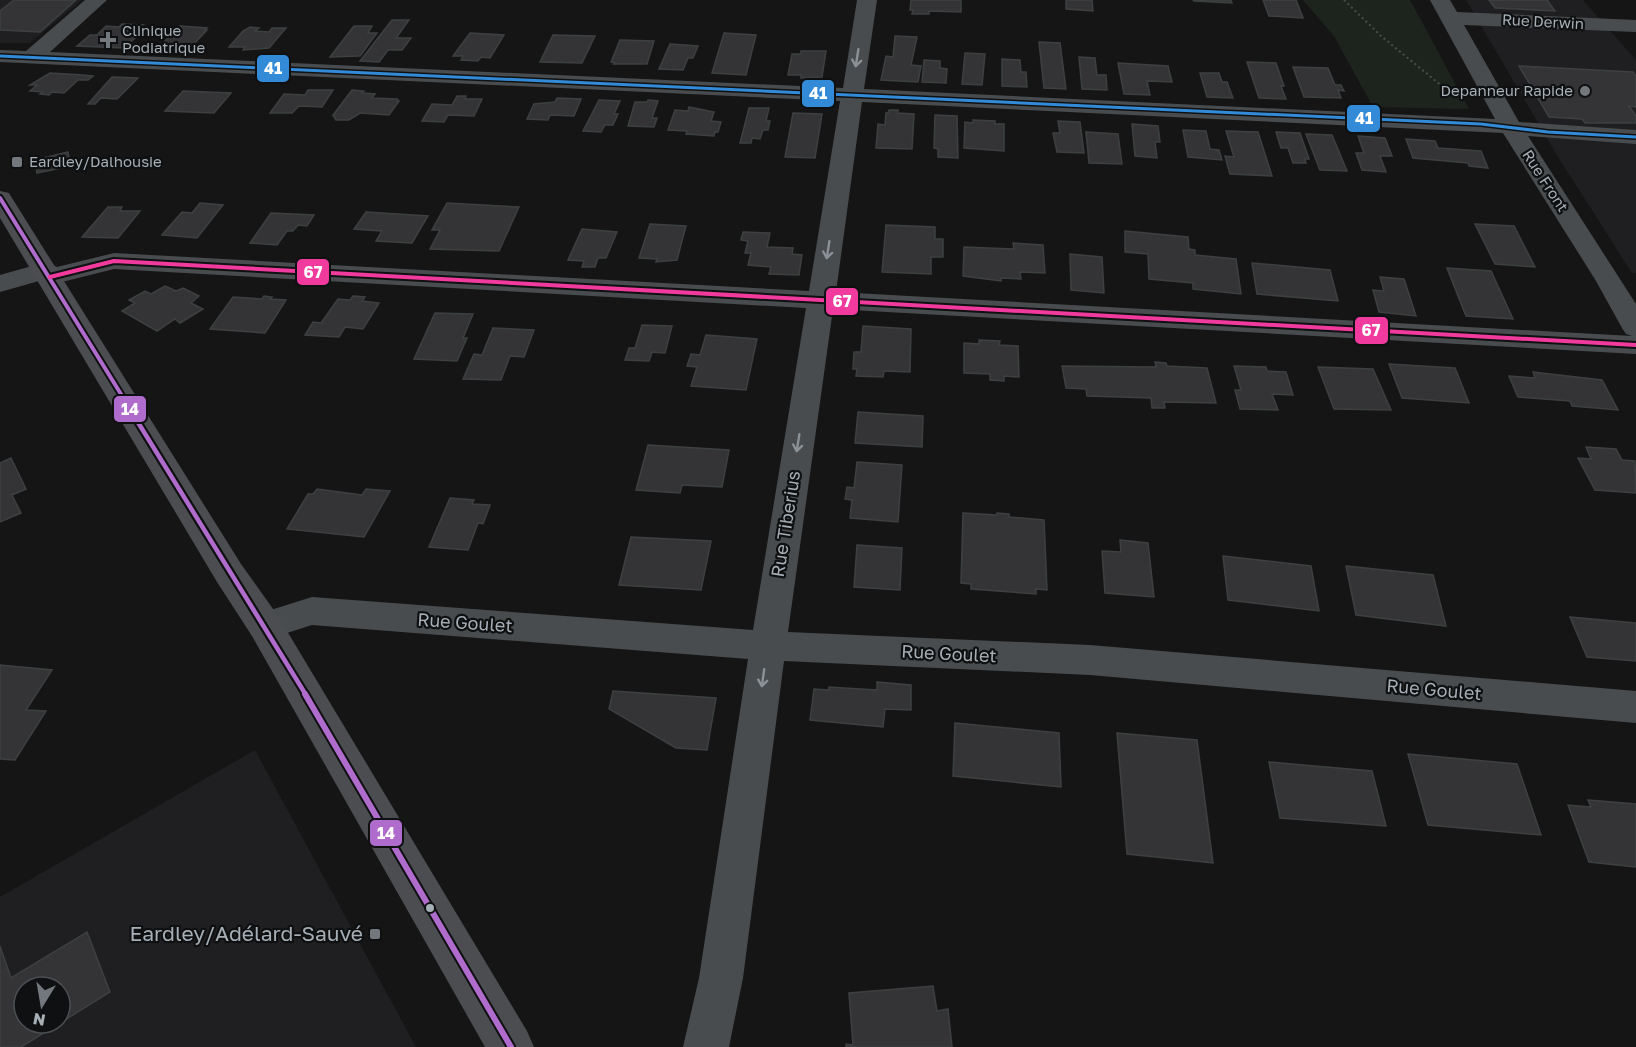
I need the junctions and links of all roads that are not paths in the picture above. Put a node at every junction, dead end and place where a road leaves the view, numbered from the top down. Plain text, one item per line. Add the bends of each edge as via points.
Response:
1 (97, 0) edge
2 (867, 0) edge
3 (1445, 9) edge
4 (1636, 26) edge
5 (0, 56) edge
6 (32, 57) junction
7 (852, 94) junction
8 (1510, 126) junction
9 (1636, 137) edge
10 (0, 198) edge
11 (48, 273) junction
12 (1609, 281) junction
13 (1636, 282) edge
14 (0, 284) edge
15 (820, 300) junction
16 (1636, 328) edge
17 (1636, 345) edge
18 (265, 626) junction
19 (768, 646) junction
20 (1636, 707) edge
21 (512, 1047) edge
22 (706, 1047) edge

1 - 6 street
2 -> 7 street, Rue Tiberius
3 - 4 street, Rue Derwin
3 - 8 street, Rue Front
5 - 6 street
6 - 7 street
7 - 8 street
7 -> 15 street, Rue Tiberius
8 - 9 street
8 - 12 street, Rue Front
10 - 11 main road
11 - 14 street
11 - 15 street via 114,261
11 - 18 main road
12 - 13 street
12 - 16 street, Rue Front
15 - 17 street
15 -> 19 street, Rue Tiberius
18 - 19 street, Rue Goulet via 312,611
18 - 21 main road
19 - 20 street, Rue Goulet via 1090,660
19 -> 22 street, Rue Tiberius via 721,978

